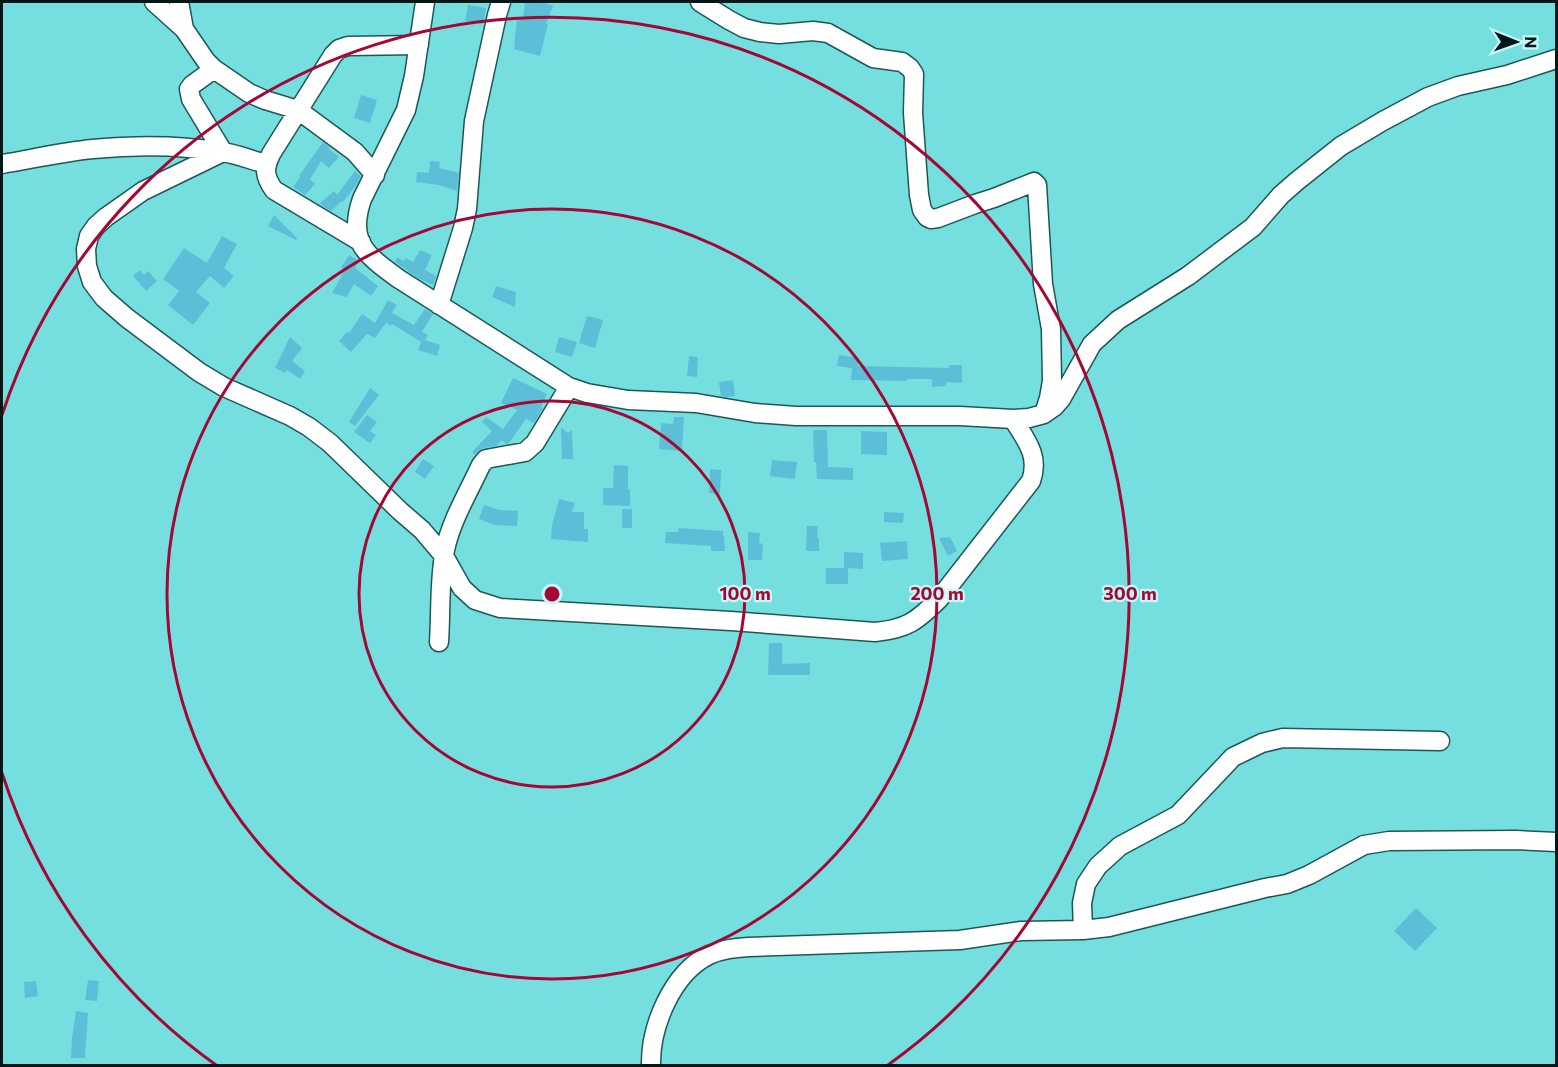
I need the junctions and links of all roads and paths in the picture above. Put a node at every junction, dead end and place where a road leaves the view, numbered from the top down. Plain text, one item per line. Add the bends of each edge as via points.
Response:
1 (154, 2) edge
2 (179, 2) edge
3 (425, 2) edge
4 (501, 2) edge
5 (700, 2) edge
6 (184, 29) junction
7 (419, 45) junction
8 (1557, 59) edge
9 (214, 69) junction
10 (298, 110) junction
11 (223, 152) junction
12 (2, 164) edge
13 (266, 164) junction
14 (375, 175) junction
15 (361, 242) junction
16 (439, 305) junction
17 (569, 387) junction
18 (1044, 414) junction
19 (1013, 419) junction
20 (444, 556) junction
21 (439, 642) dead end
22 (1440, 741) dead end
23 (1557, 842) edge
24 (1083, 930) junction
25 (651, 1065) edge

1 - 6 street
2 - 6 street
3 - 7 street
4 - 16 street via 474,121 467,209
5 - 18 street via 744,28 779,34 828,33 873,58 902,62 910,68 914,74 919,195 927,218 938,218 1027,184 1037,185 1043,284 1051,329 1052,381
6 - 9 street
7 - 10 street via 339,49
7 - 14 street via 406,110
8 - 18 street via 1428,97 1341,146 1281,195 1253,227 1101,334 1061,399
9 - 10 street via 249,93
9 - 11 street via 192,85 189,93
10 - 13 street
10 - 14 street via 355,152
11 - 12 street via 132,146
11 - 13 street
11 - 20 street via 143,192 96,226 86,249 92,282 126,318 199,372 290,416 330,443
13 - 15 street via 268,183 274,190
14 - 15 street via 357,213 356,228
15 - 16 street via 376,262
16 - 17 street
17 - 19 street via 628,400 696,403 796,416
17 - 20 street via 535,443 525,452 486,459 481,465 449,533
18 - 19 street
19 - 20 street via 1034,458 1031,481 939,599 925,614 894,631 500,608 475,600 462,588
20 - 21 street
22 - 24 street via 1283,738 1233,757 1178,815 1120,846 1098,866 1086,884
23 - 24 street via 1389,841 1364,845 1287,884
24 - 25 street via 1022,931 960,940 726,949 699,961 677,983 657,1024

